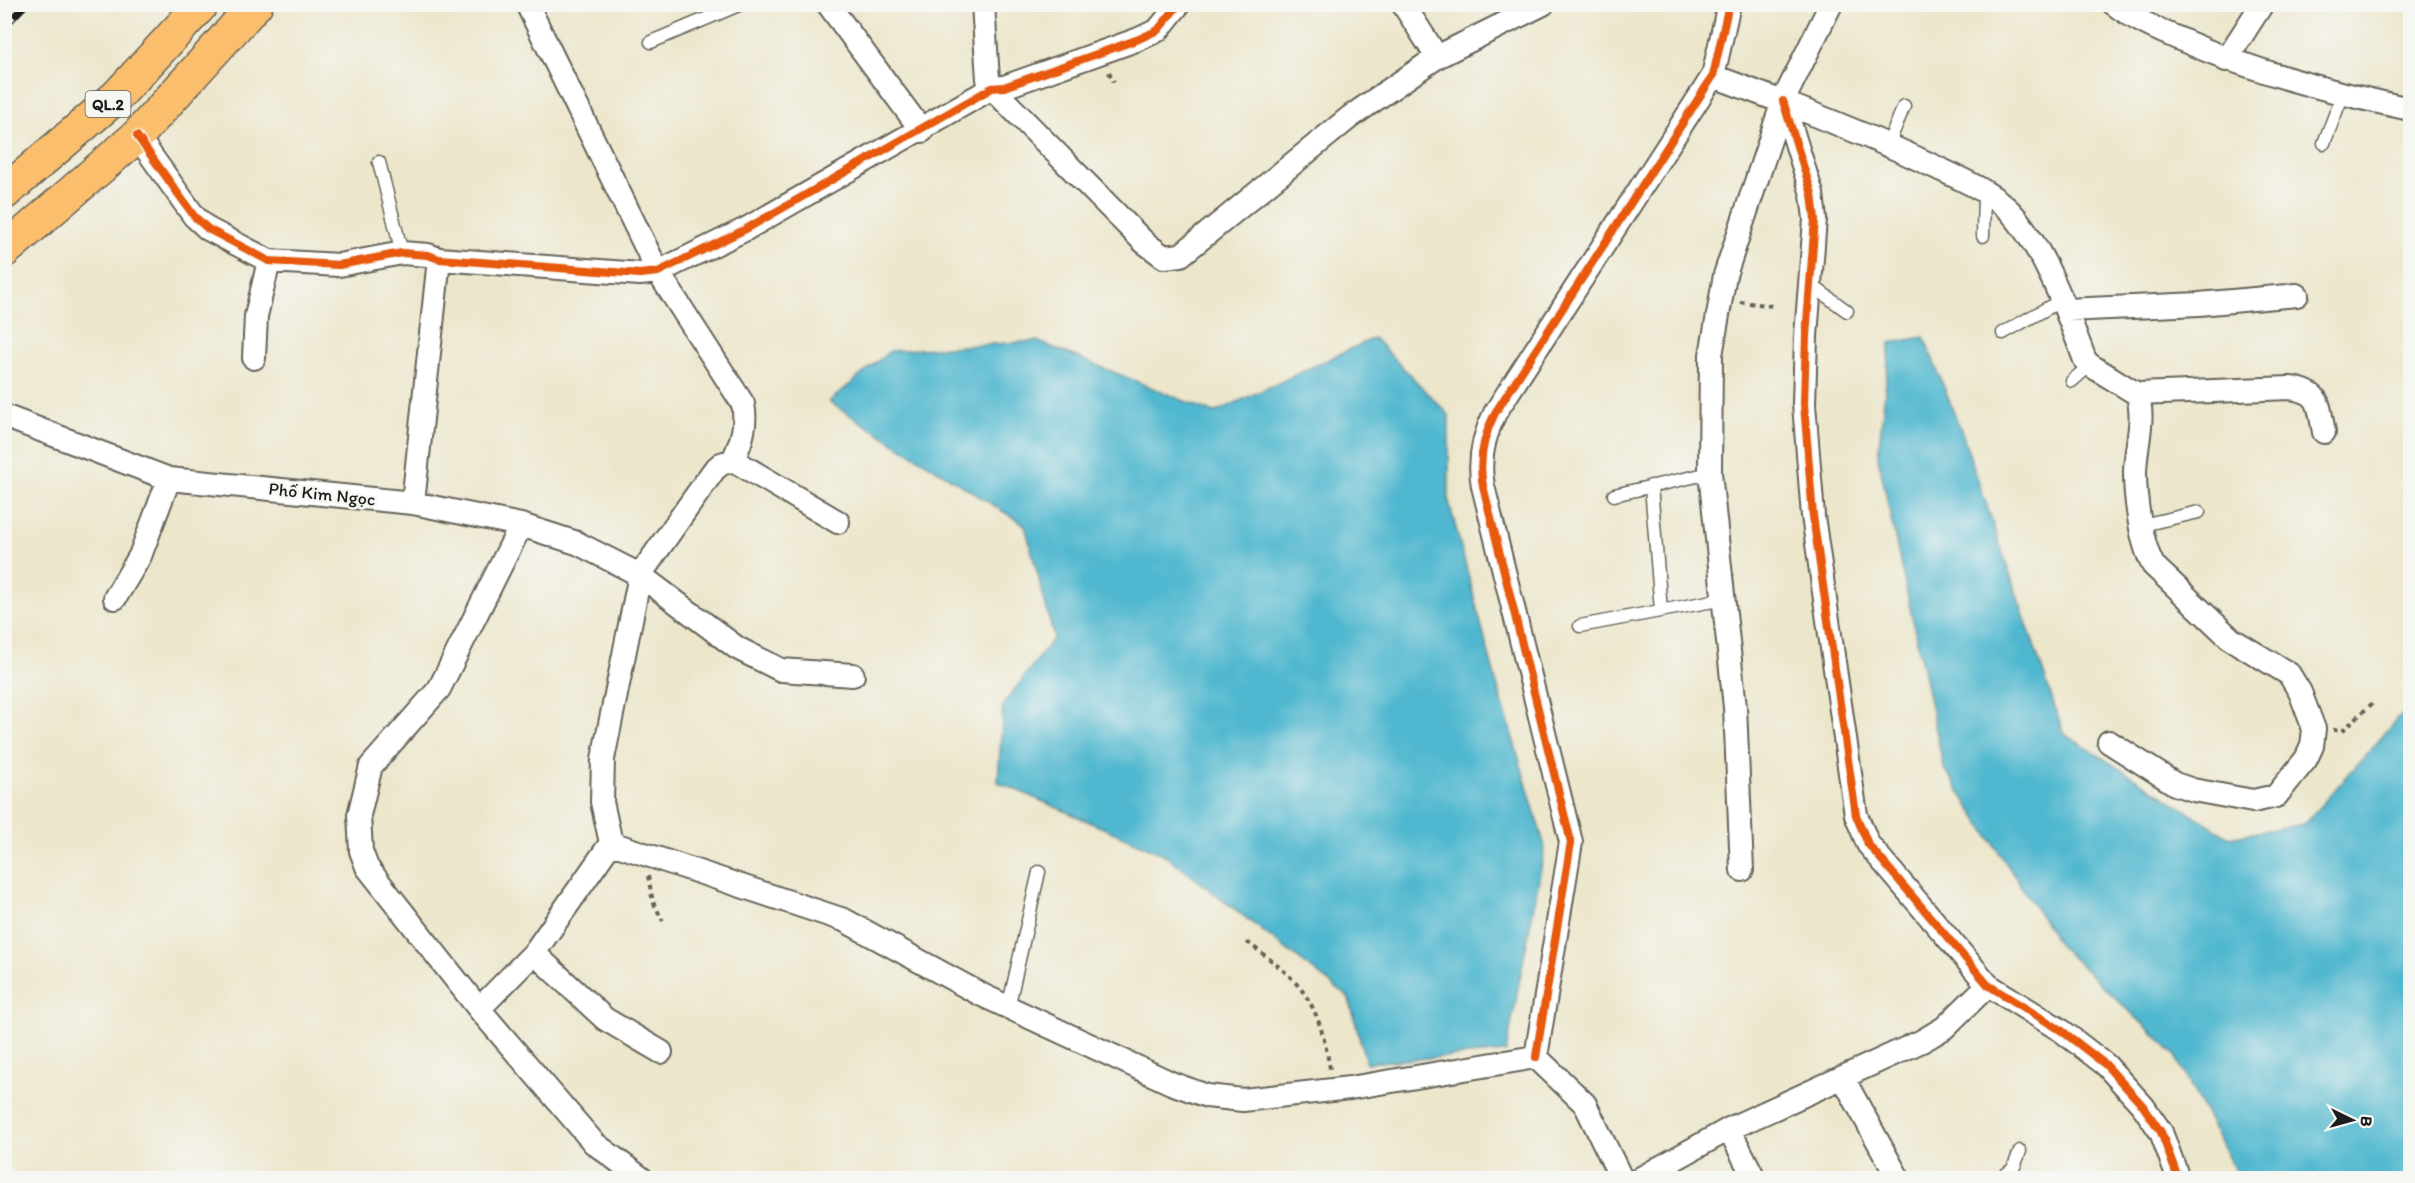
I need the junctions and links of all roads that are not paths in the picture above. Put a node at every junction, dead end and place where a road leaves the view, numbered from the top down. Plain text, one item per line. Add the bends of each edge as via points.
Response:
1 (202, 4) edge
2 (256, 4) edge
3 (527, 4) edge
4 (741, 4) edge
5 (828, 4) edge
6 (983, 4) edge
7 (1179, 4) edge
8 (1402, 4) edge
9 (1543, 4) edge
10 (1729, 4) edge
11 (1831, 4) edge
12 (2114, 4) edge
13 (2262, 4) edge
14 (651, 42) dead end
15 (1437, 57) junction
16 (2226, 60) junction
17 (1713, 76) junction
18 (992, 88) junction
19 (2343, 94) junction
20 (1782, 101) junction
21 (1904, 106) dead end
22 (2410, 110) edge
23 (922, 131) junction
24 (137, 136) junction
25 (2324, 143) dead end
26 (1888, 145) junction
27 (379, 162) dead end
28 (1984, 192) junction
29 (4, 193) edge
30 (1983, 236) dead end
31 (4, 251) edge
32 (402, 253) junction
33 (439, 259) junction
34 (269, 261) junction
35 (658, 273) junction
36 (1810, 284) junction
37 (2297, 295) dead end
38 (2064, 305) junction
39 (1847, 311) dead end
40 (2003, 333) dead end
41 (254, 358) dead end
42 (2090, 365) junction
43 (2072, 381) dead end
44 (2137, 394) junction
45 (4, 416) edge
46 (2324, 432) dead end
47 (733, 460) junction
48 (1710, 473) junction
49 (169, 479) junction
50 (1651, 486) junction
51 (1614, 495) dead end
52 (413, 503) junction
53 (2199, 512) dead end
54 (838, 522) dead end
55 (521, 525) junction
56 (2142, 525) junction
57 (639, 575) junction
58 (115, 598) dead end
59 (1724, 599) junction
60 (1661, 611) junction
61 (1580, 626) dead end
62 (853, 675) dead end
63 (2109, 742) dead end
64 (611, 843) junction
65 (1742, 870) dead end
66 (1039, 872) dead end
67 (534, 953) junction
68 (1988, 985) junction
69 (1008, 1008) junction
70 (479, 1009) junction
71 (661, 1052) dead end
72 (1536, 1057) junction
73 (1843, 1078) junction
74 (1729, 1129) junction
75 (2020, 1151) dead end
76 (640, 1179) edge
77 (1621, 1179) edge
78 (1641, 1179) edge
79 (1754, 1179) edge
80 (1898, 1179) edge
81 (2001, 1179) edge
82 (2178, 1179) edge

1 - 29 main road, QL.2 via 117,96
2 - 24 main road, QL.2
3 - 35 street
4 - 14 lane
5 - 23 street
6 - 18 street via 988,79
7 - 18 street via 1158,30 1139,39
8 - 15 street
9 - 15 street
10 - 17 street
11 - 20 street
12 - 16 street via 2132,18
13 - 16 street
15 - 18 street via 1350,117 1181,255 1164,257 1144,242
16 - 19 street
17 - 20 street
17 - 72 street via 1495,413 1484,441 1483,486 1571,842
18 - 23 street
19 - 22 street
19 - 25 lane
20 - 26 street
20 - 36 street via 1812,194 1815,219
20 - 48 street via 1725,275 1712,355
21 - 26 lane
23 - 35 street
24 - 31 main road, QL.2
24 - 34 street via 194,216 208,229
26 - 28 street
27 - 32 lane
28 - 30 lane
28 - 38 street via 2014,216 2048,264
32 - 33 street
32 - 34 street via 339,265
33 - 35 street
33 - 52 street
34 - 41 street via 256,316
35 - 47 street via 743,404 746,418
36 - 39 lane
36 - 68 street via 1804,404 1813,516 1856,815 1868,843
37 - 38 street via 2199,304
38 - 40 lane
38 - 42 street
42 - 43 lane
42 - 44 street
44 - 46 street via 2307,390 2316,398
44 - 56 street via 2140,411 2135,473
45 - 49 street, Phố Kim Ngọc
47 - 54 street
47 - 57 street via 714,470
48 - 50 lane
48 - 59 street
49 - 52 street, Phố Kim Ngọc
49 - 58 street via 140,556
50 - 51 lane
50 - 60 lane
52 - 55 street, Phố Kim Ngọc
53 - 56 lane
55 - 57 street, Phố Kim Ngọc via 577,543
55 - 70 street via 439,688 371,766 359,815 361,851 367,867
56 - 63 street via 2146,551 2153,565 2231,639 2289,674 2314,729 2312,746 2276,796 2253,801 2175,784
57 - 62 street, Phố Kim Ngọc via 737,648 781,670
57 - 64 street via 603,759 603,802
59 - 60 lane
59 - 65 street via 1735,706
60 - 61 lane
64 - 67 street
64 - 69 street via 844,920
66 - 69 lane
67 - 70 street
67 - 71 street via 604,1019
68 - 73 street via 1944,1028
68 - 82 street via 2062,1031 2106,1065 2161,1132
69 - 72 street via 1171,1083 1207,1096 1243,1100 1334,1090
70 - 76 street via 594,1143
72 - 77 street via 1585,1104
73 - 74 street
73 - 80 street
74 - 78 street
74 - 79 street
75 - 81 lane via 2013,1169

